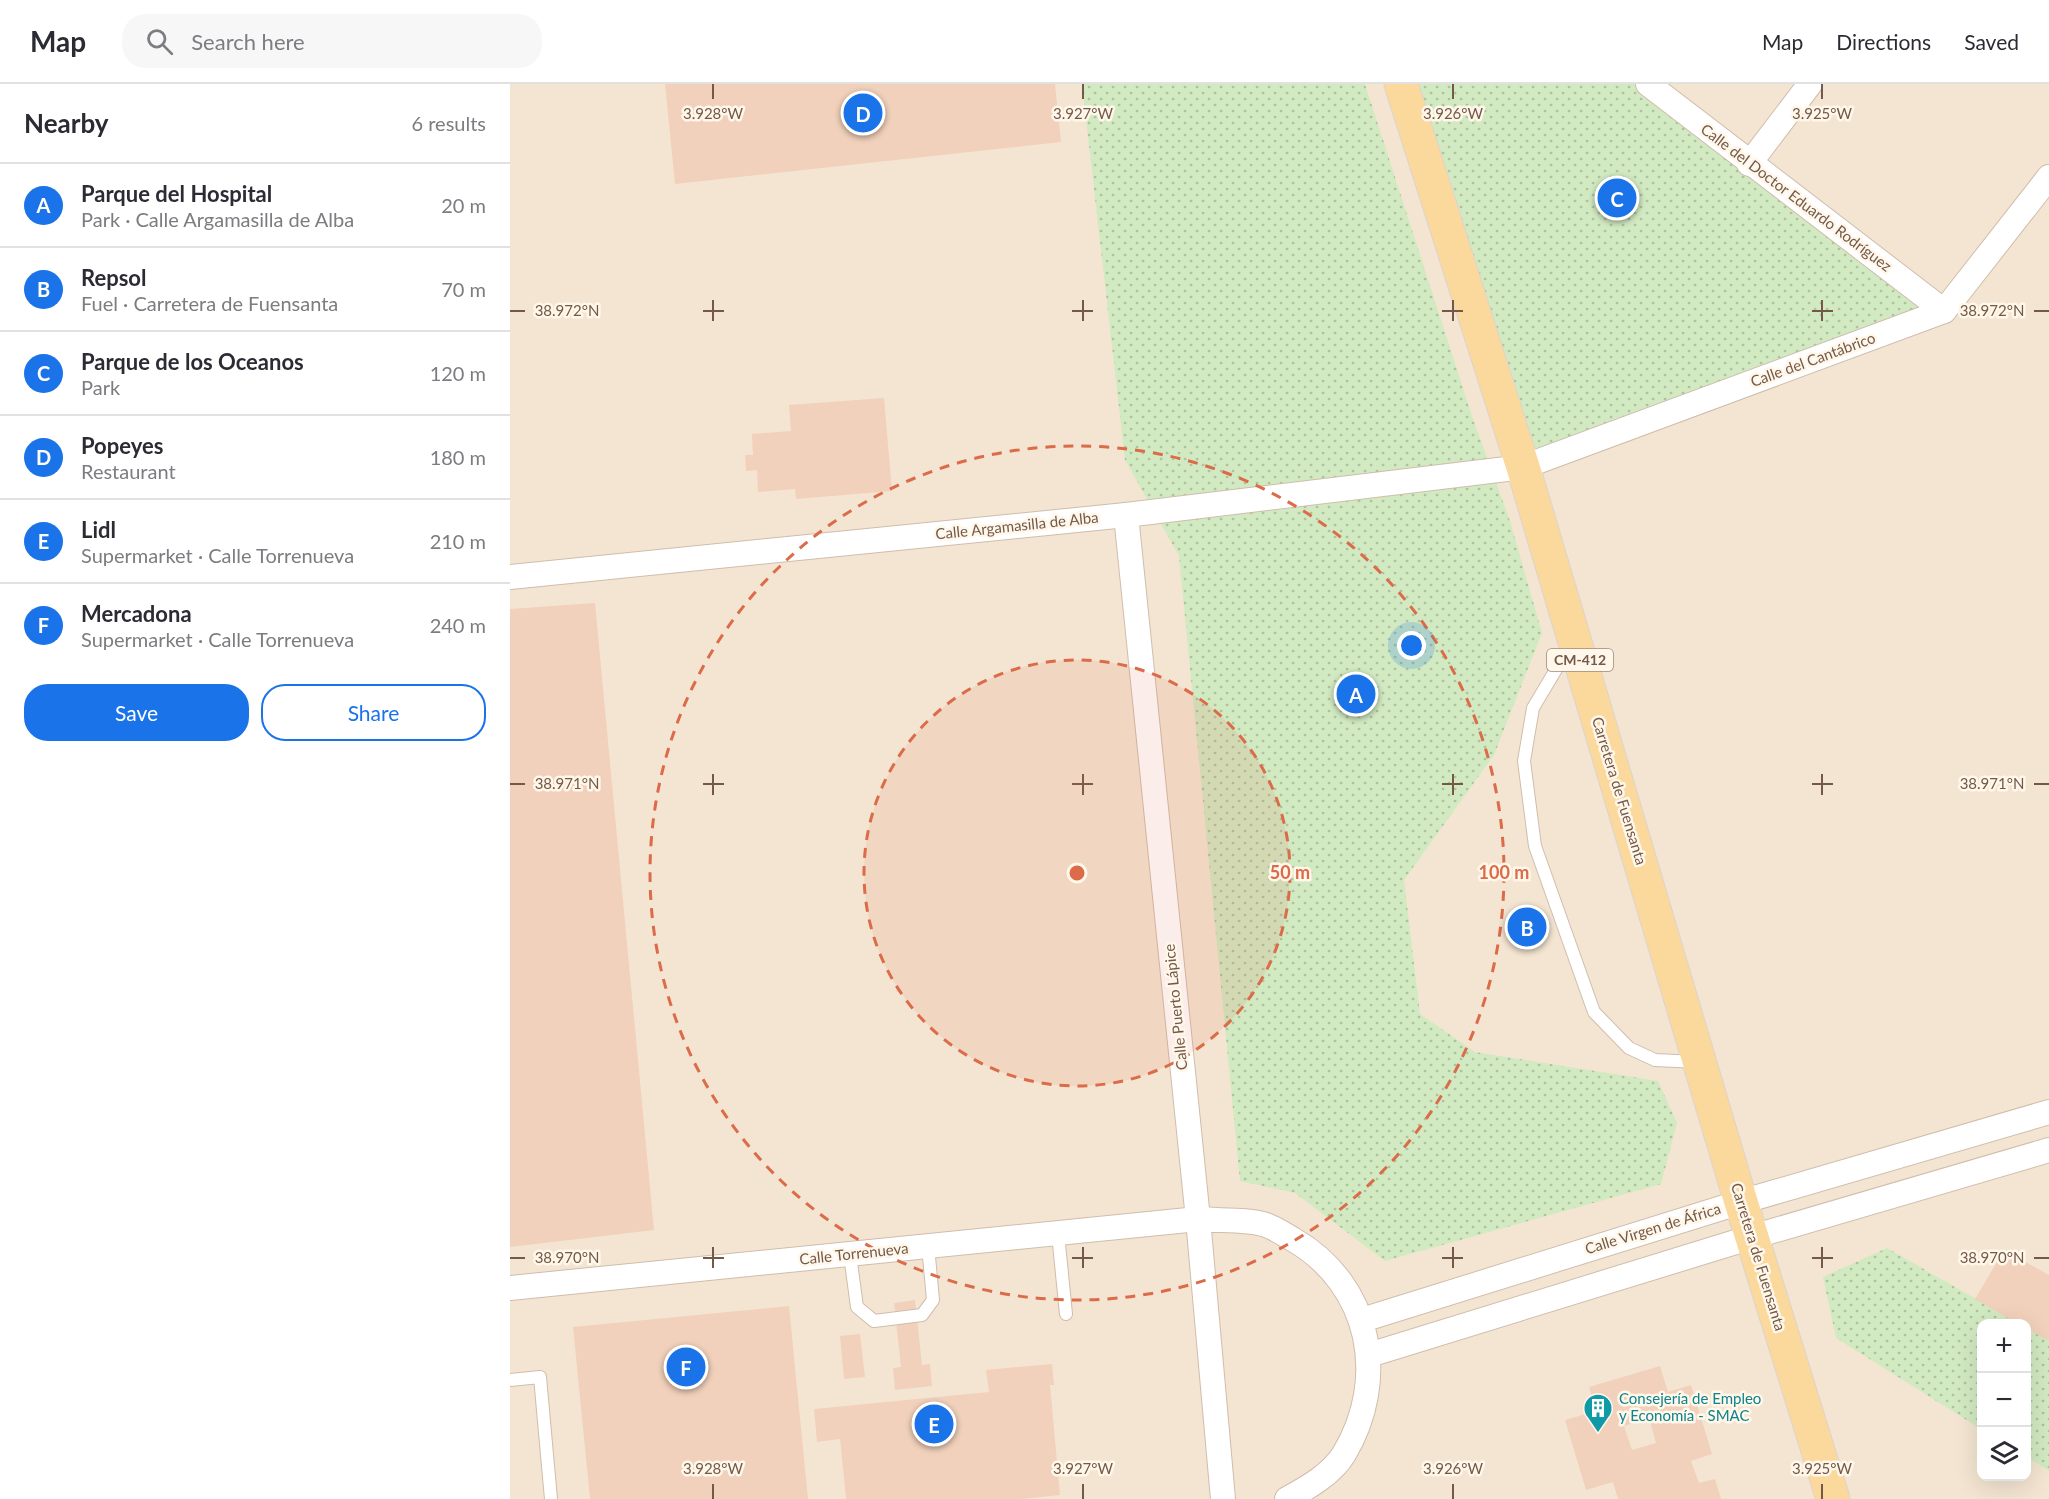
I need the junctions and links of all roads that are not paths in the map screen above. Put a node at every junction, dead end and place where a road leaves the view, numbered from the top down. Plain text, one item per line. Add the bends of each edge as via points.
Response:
1 (1401, 84) edge
2 (1648, 84) edge
3 (1810, 84) edge
4 (1749, 164) junction
5 (2049, 177) edge
6 (1944, 311) junction
7 (1523, 467) junction
8 (1126, 515) junction
9 (510, 577) edge
10 (1574, 640) junction
11 (1699, 1062) junction
12 (2049, 1112) edge
13 (2049, 1150) edge
14 (1741, 1202) junction
15 (1198, 1220) junction
16 (1058, 1234) junction
17 (1752, 1238) junction
18 (928, 1246) junction
19 (850, 1254) junction
20 (510, 1288) edge
21 (1066, 1314) dead end
22 (1362, 1320) junction
23 (1369, 1355) junction
24 (510, 1380) edge
25 (551, 1499) edge
26 (1222, 1499) edge
27 (1287, 1499) edge
28 (1833, 1499) edge

1 - 7 main road, Carretera de Fuensanta / CM-412
2 - 4 street, Calle del Doctor Eduardo Rodríguez
3 - 4 street
4 - 6 street, Calle del Doctor Eduardo Rodríguez
5 - 6 street
6 - 7 street, Calle del Cantábrico
7 - 8 street, Calle Argamasilla de Alba
7 - 10 main road, Carretera de Fuensanta / CM-412
8 - 9 street, Calle Argamasilla de Alba
8 - 15 street, Calle Puerto Lápice
10 - 11 main road, Carretera de Fuensanta / CM-412
10 - 11 lane via 1533,708 1524,761 1535,846 1593,1012 1629,1048 1655,1060
11 - 14 main road, Carretera de Fuensanta / CM-412
12 - 14 street, Calle Virgen de África
13 - 17 street
14 - 17 main road, Carretera de Fuensanta / CM-412
14 - 22 street, Calle Virgen de África
15 - 16 street, Calle Torrenueva
15 - 22 street, Calle Torrenueva via 1266,1224 1312,1251 1343,1283
15 - 26 street, Calle Puerto Lápice
16 - 18 street, Calle Torrenueva
16 - 21 lane
17 - 23 street
17 - 28 main road, Carretera de Fuensanta
18 - 19 street, Calle Torrenueva
18 - 19 lane via 933,1300 922,1315 874,1321 857,1307
19 - 20 street, Calle Torrenueva
22 - 23 street, Calle Torrenueva
23 - 27 street, Calle Torrenueva via 1362,1416 1343,1456 1314,1484
24 - 25 lane via 540,1377

